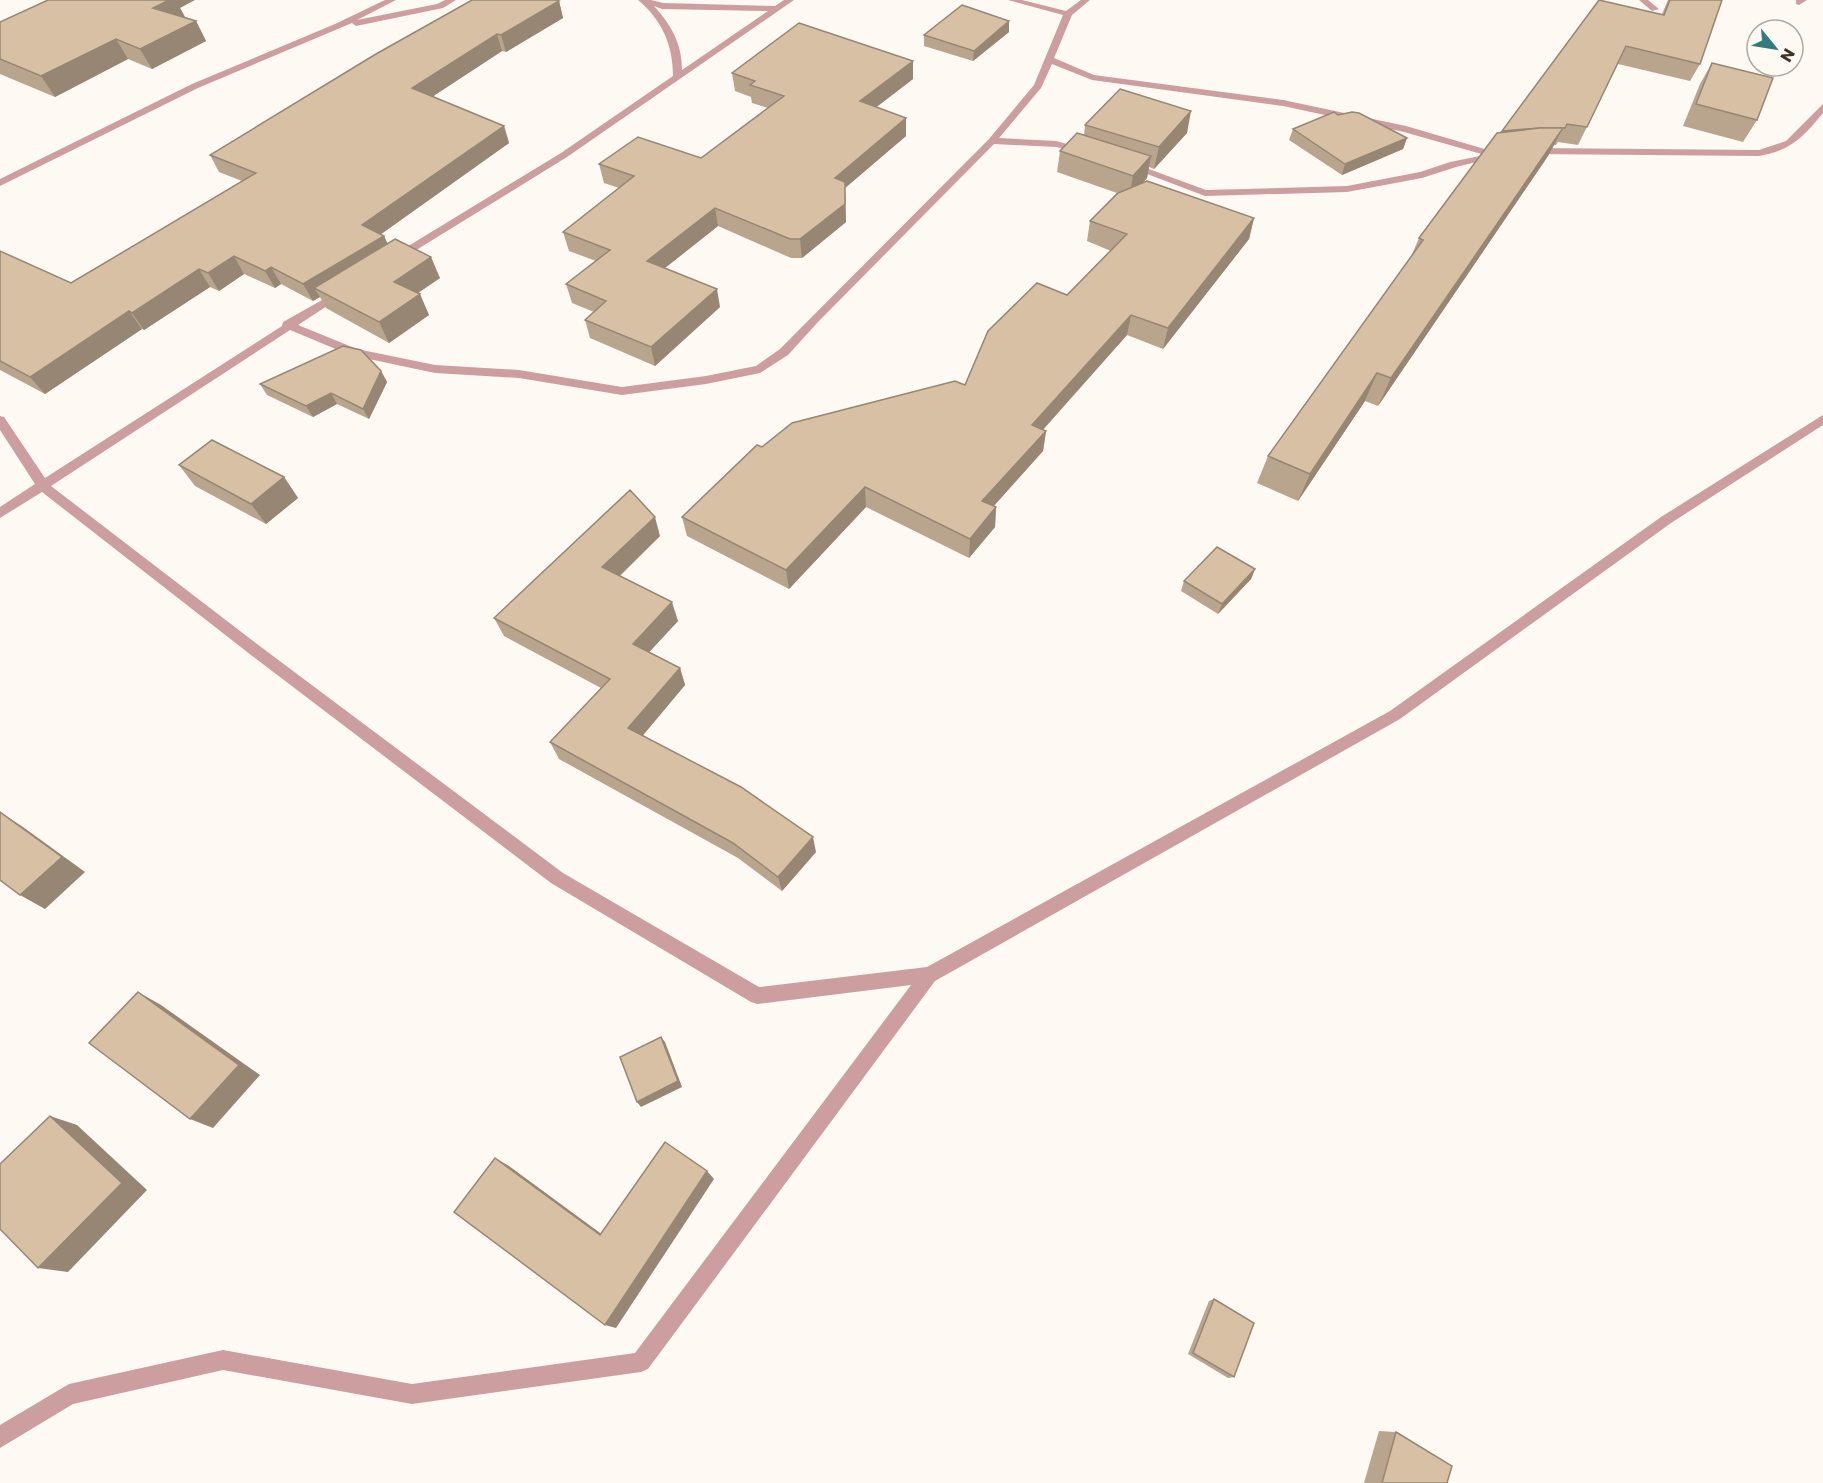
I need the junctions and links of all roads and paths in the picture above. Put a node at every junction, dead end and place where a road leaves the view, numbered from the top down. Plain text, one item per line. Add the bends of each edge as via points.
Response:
1 (392, 0) edge
2 (452, 0) edge
3 (642, 0) edge
4 (790, 0) edge
5 (1012, 0) edge
6 (1086, 0) edge
7 (1643, 0) edge
8 (776, 9) junction
9 (1655, 9) dead end
10 (1068, 14) junction
11 (338, 26) junction
12 (1051, 60) junction
13 (678, 77) junction
14 (1823, 107) edge
15 (992, 141) junction
16 (1088, 153) edge
17 (1496, 155) junction
18 (1119, 163) edge
19 (0, 183) edge
20 (386, 265) edge
21 (346, 289) edge
22 (286, 325) junction
23 (1823, 419) edge
24 (0, 420) edge
25 (44, 487) junction
26 (0, 513) edge
27 (929, 975) junction
28 (0, 1437) edge

1 - 11 street
2 - 11 street via 419,11
3 - 8 street via 662,6
3 - 13 street via 668,27 678,54
4 - 8 street
5 - 10 street
6 - 10 street
7 - 9 street
8 - 13 street
10 - 12 street
11 - 19 street via 195,86
12 - 15 street via 1038,86
12 - 17 street via 1092,77 1283,103 1406,129
13 - 20 street via 564,155
14 - 17 street via 1798,138 1779,150 1759,153 1616,150
15 - 16 street via 1056,144
15 - 22 street via 784,352 760,369 622,391 600,389 519,374 435,369 354,352
17 - 18 street via 1422,175 1347,189 1205,193
21 - 22 street
22 - 25 street
23 - 27 street via 1666,520 1395,715
24 - 25 street
25 - 26 street
25 - 27 street via 557,878 757,996
27 - 28 street via 641,1362 412,1394 224,1360 69,1394

